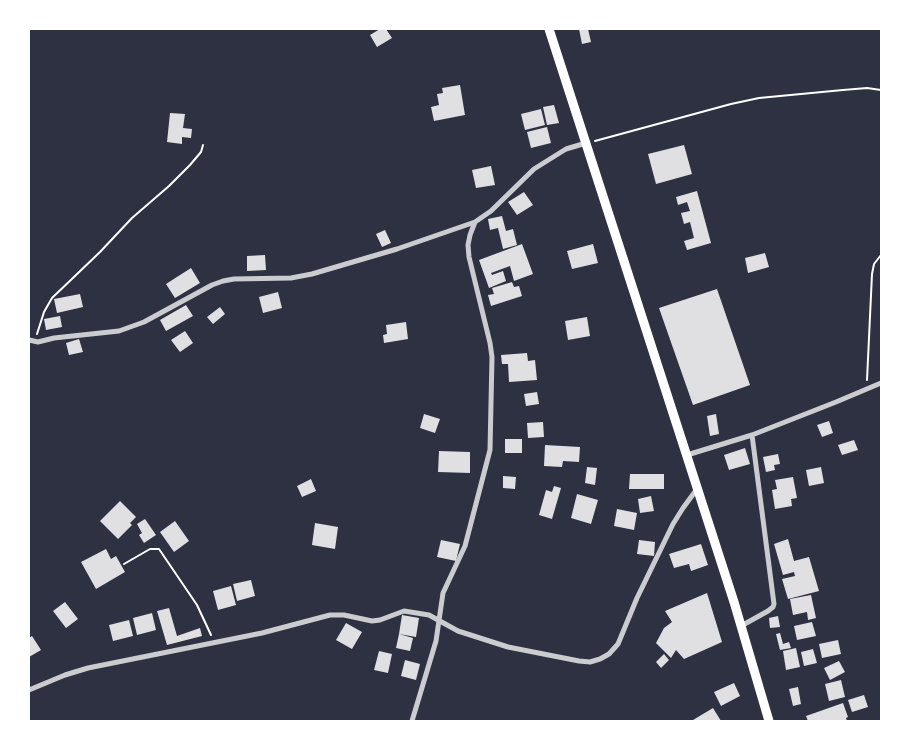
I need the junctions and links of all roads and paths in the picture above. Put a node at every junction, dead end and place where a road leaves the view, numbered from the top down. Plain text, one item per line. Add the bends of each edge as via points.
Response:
1 (549, 29) edge
2 (881, 90) edge
3 (586, 143) junction
4 (203, 145) dead end
5 (475, 222) junction
6 (881, 255) edge
7 (29, 340) edge
8 (36, 342) junction
9 (881, 383) edge
10 (867, 389) junction
11 (752, 435) junction
12 (687, 455) junction
13 (698, 488) junction
14 (124, 564) dead end
15 (440, 621) junction
16 (741, 626) junction
17 (214, 643) junction
18 (29, 690) edge
19 (412, 721) edge
20 (769, 721) edge

1 - 3 main road
2 - 3 path via 867,88 759,98
3 - 5 street via 566,149 534,169 491,211
3 - 12 main road
4 - 8 path via 190,165 52,298 44,312
5 - 8 street via 312,274 223,281 144,322 119,331
5 - 15 street via 468,245 490,343 492,438 465,546 440,603
6 - 10 path via 872,274
7 - 8 street
9 - 10 street
10 - 11 street
11 - 12 street
11 - 16 street via 774,604
12 - 13 main road
13 - 15 street via 673,524 618,644 600,659 579,661 527,651 466,634
13 - 16 main road
14 - 17 path via 150,549 159,549 197,605
15 - 17 street via 410,611 372,621 330,615
15 - 19 street
16 - 20 main road
17 - 18 street via 88,668

